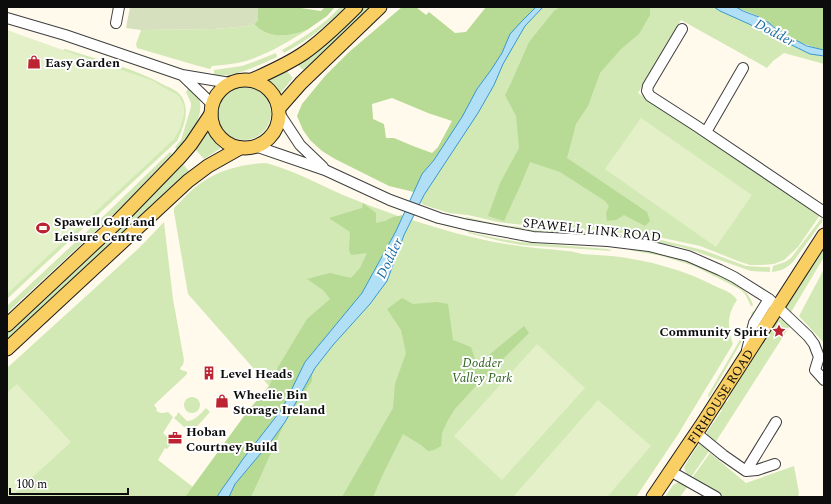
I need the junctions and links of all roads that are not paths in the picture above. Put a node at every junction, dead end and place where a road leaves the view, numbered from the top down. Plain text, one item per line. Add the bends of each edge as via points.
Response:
1 (119, 7) edge
2 (356, 7) edge
3 (380, 7) edge
4 (7, 18) edge
5 (116, 23) dead end
6 (682, 29) dead end
7 (743, 68) dead end
8 (182, 75) junction
9 (252, 80) junction
10 (230, 83) junction
11 (211, 109) junction
12 (279, 110) junction
13 (706, 132) junction
14 (256, 146) junction
15 (240, 148) junction
16 (325, 170) junction
17 (824, 212) edge
18 (824, 235) edge
19 (773, 303) junction
20 (7, 325) edge
21 (7, 349) edge
22 (824, 380) edge
23 (776, 422) dead end
24 (696, 433) junction
25 (775, 464) dead end
26 (670, 471) junction
27 (746, 471) junction
28 (653, 497) edge
29 (716, 497) edge

1 - 5 street
2 - 9 main road via 304,53
3 - 12 main road via 301,83
4 - 8 street
6 - 13 street via 647,91 650,96
7 - 13 street
8 - 10 street
8 - 11 street
9 - 10 main road
9 - 12 main road via 270,90 276,98
10 - 11 main road via 222,88
11 - 15 main road via 216,132 230,145
11 - 20 main road via 191,144 174,163 116,223
12 - 14 main road via 275,130 263,143
12 - 16 street via 300,145
13 - 17 street
14 - 15 main road
14 - 16 street
15 - 21 main road via 188,181
16 - 19 street, SPAWELL LINK ROAD via 390,200 439,218 468,225 532,236 620,242 655,247 688,256 734,277
18 - 19 main road, FIRHOUSE ROAD
19 - 22 street, SPAWELL LINK ROAD via 808,336 818,350 819,357 815,370
19 - 24 main road, FIRHOUSE ROAD via 744,358
23 - 27 street
24 - 26 main road, FIRHOUSE ROAD
24 - 27 street
25 - 27 street
26 - 28 main road, FIRHOUSE ROAD
26 - 29 street

